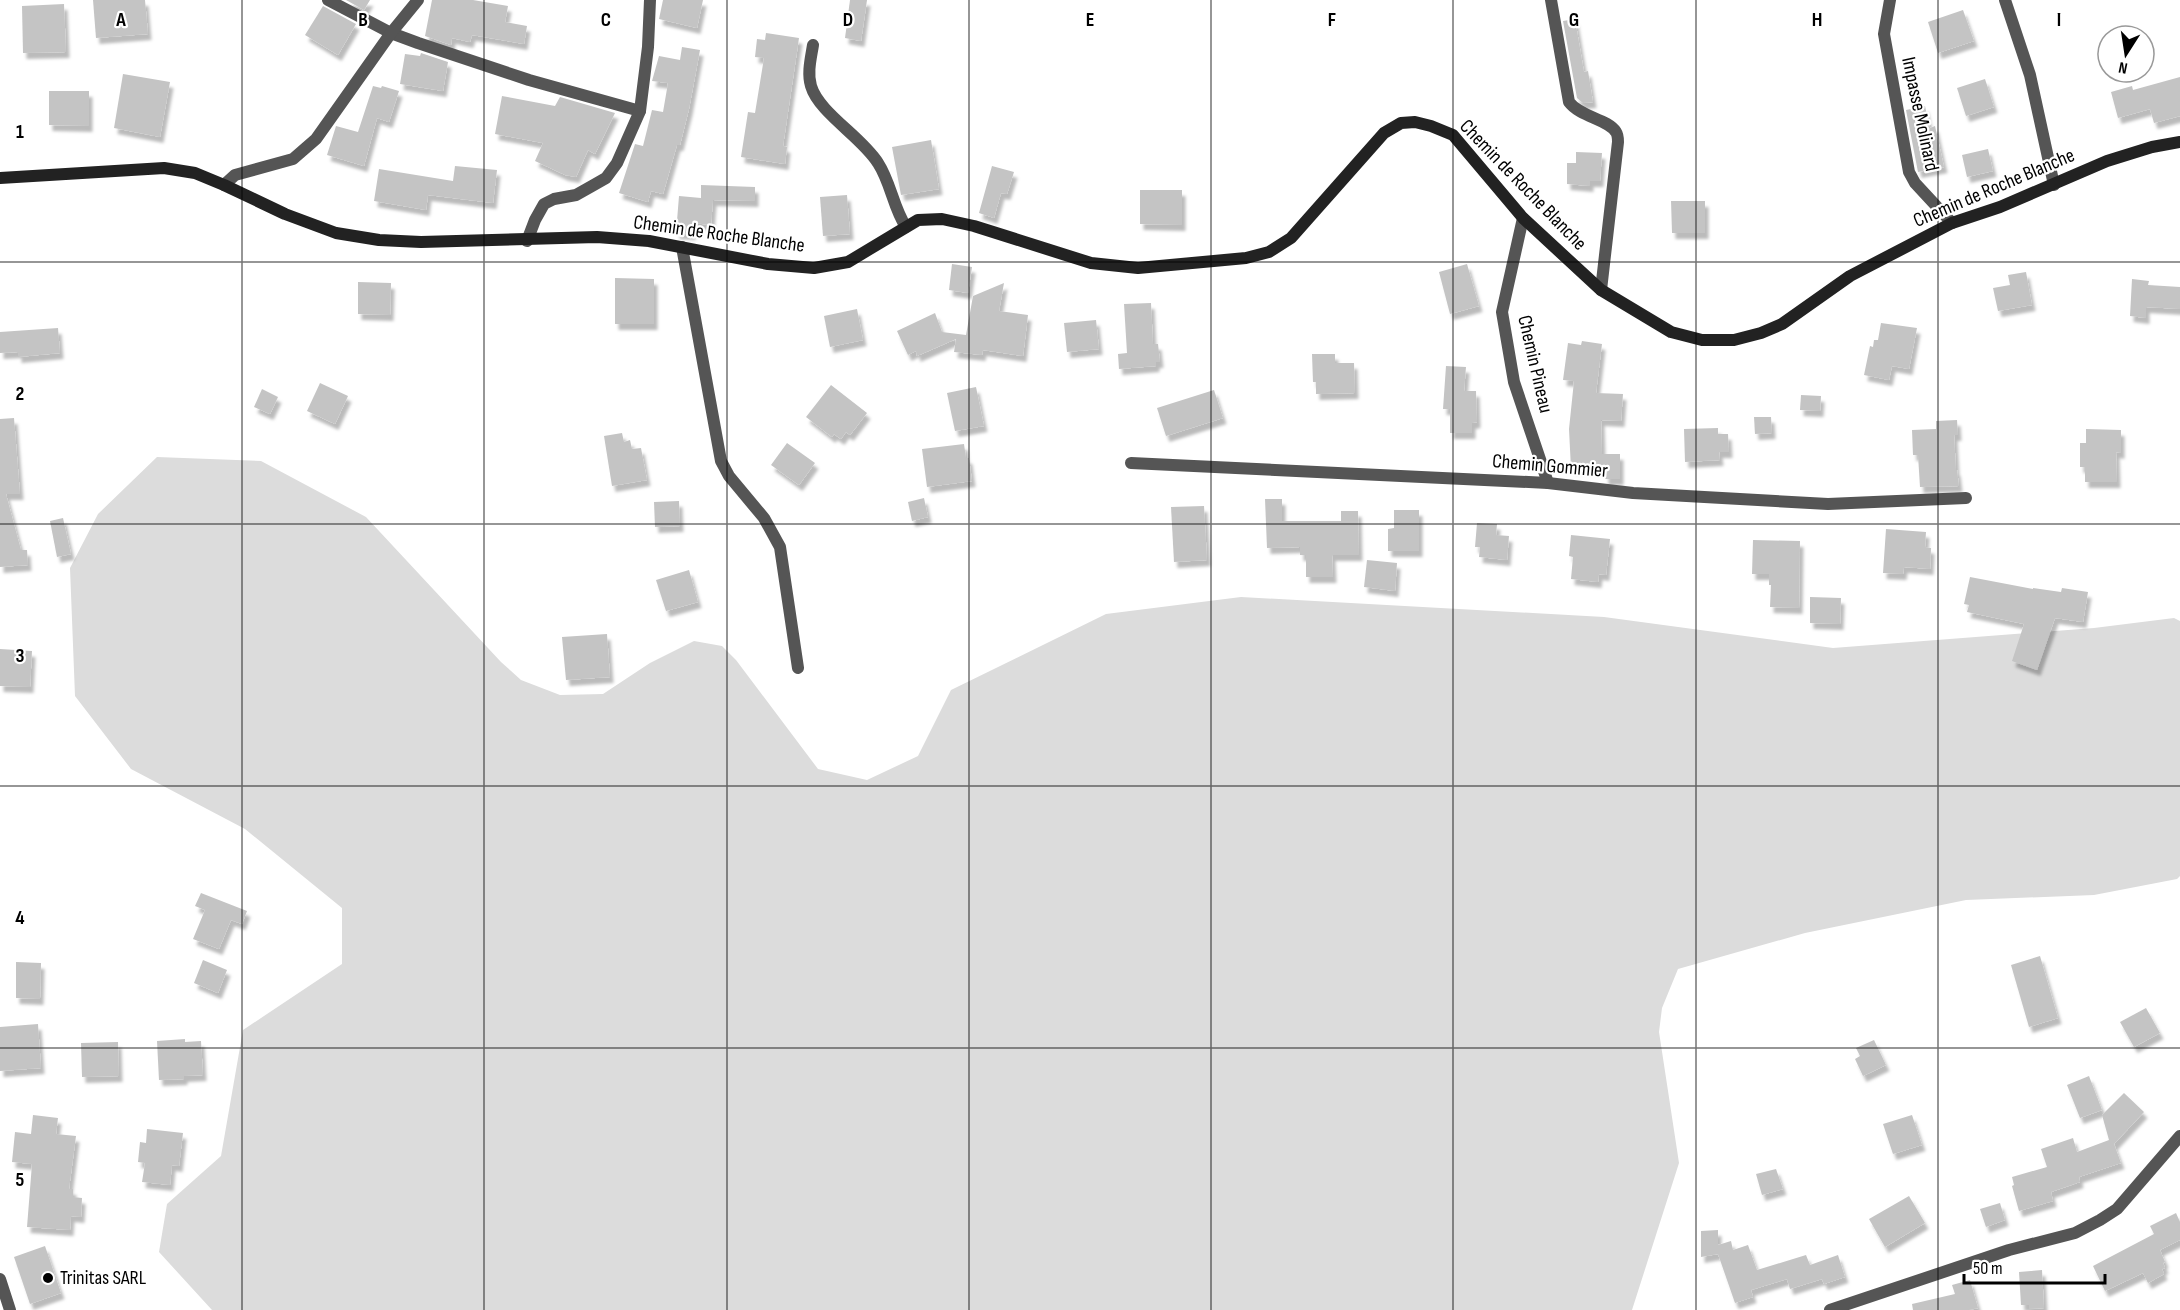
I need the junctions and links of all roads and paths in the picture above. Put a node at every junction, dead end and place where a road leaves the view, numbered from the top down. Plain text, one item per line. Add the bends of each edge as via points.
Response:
1 (328, 0) edge
2 (418, 0) edge
3 (650, 0) edge
4 (1551, 0) edge
5 (1890, 0) edge
6 (2005, 0) edge
7 (391, 33) junction
8 (813, 45) dead end
9 (640, 111) junction
10 (2180, 142) edge
11 (0, 178) edge
12 (224, 185) junction
13 (2054, 185) junction
14 (1523, 218) junction
15 (1952, 224) junction
16 (906, 227) junction
17 (527, 241) junction
18 (682, 247) junction
19 (1601, 290) junction
20 (1131, 463) dead end
21 (1548, 483) junction
22 (1966, 498) dead end
23 (798, 668) dead end
24 (2180, 1136) edge
25 (0, 1279) edge
26 (10, 1310) edge
27 (1830, 1310) edge

1 - 7 street
2 - 7 street
3 - 9 street
4 - 19 street via 1569,102 1610,127 1618,142
5 - 15 street, Impasse Molinard via 1884,34 1909,172
6 - 13 street via 2030,75
7 - 9 street via 529,80
7 - 12 street via 316,139 293,159 235,175
8 - 16 street via 809,76 814,93 831,115 870,150 887,179
9 - 17 street via 617,163 606,177 576,195 544,204
10 - 13 main road, Chemin de Roche Blanche via 2107,161
11 - 12 main road, Chemin de Roche Blanche via 164,168 195,173
12 - 17 main road, Chemin de Roche Blanche via 336,233 421,242
13 - 15 main road, Chemin de Roche Blanche
14 - 16 main road, Chemin de Roche Blanche via 1453,135 1415,122 1401,123 1384,133 1291,238 1269,252 1246,258 1117,267 942,219 918,220
14 - 19 main road, Chemin de Roche Blanche
14 - 21 street, Chemin Pineau via 1502,312 1514,382
15 - 19 main road, Chemin de Roche Blanche via 1850,276 1782,324 1734,340 1702,339 1671,332
16 - 18 main road, Chemin de Roche Blanche via 848,262 814,268 768,264
17 - 18 main road, Chemin de Roche Blanche via 597,237
18 - 23 street via 721,461 764,518 780,547
20 - 21 street, Chemin Gommier
21 - 22 street, Chemin Gommier via 1633,493 1828,504
24 - 27 street via 2116,1209 2092,1225
25 - 26 street

